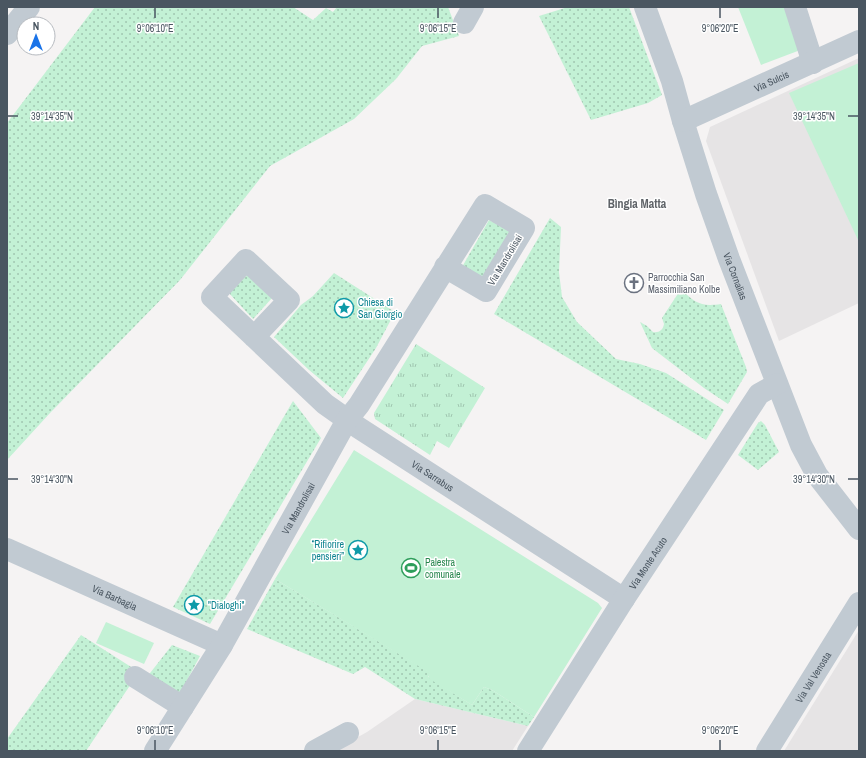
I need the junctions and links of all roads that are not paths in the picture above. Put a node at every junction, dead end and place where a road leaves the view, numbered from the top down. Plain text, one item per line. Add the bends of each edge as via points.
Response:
1 (29, 7) edge
2 (645, 7) edge
3 (795, 7) edge
4 (7, 34) edge
5 (859, 41) edge
6 (813, 63) junction
7 (683, 121) junction
8 (445, 267) dead end
9 (254, 337) dead end
10 (777, 384) junction
11 (347, 420) junction
12 (859, 529) edge
13 (7, 549) edge
14 (624, 599) junction
15 (859, 603) edge
16 (222, 645) junction
17 (135, 677) dead end
18 (183, 707) junction
19 (348, 733) dead end
20 (155, 751) edge
21 (315, 751) edge
22 (528, 751) edge
23 (767, 751) edge

1 - 4 street
2 - 7 street, Via Cornalias via 672,81
3 - 6 street
5 - 6 street, Via Sulcis
6 - 7 street, Via Sulcis
7 - 10 street, Via Cornalias via 719,230
8 - 11 street, Via Mandrolisai via 359,405
9 - 11 street, Via Sarrabus via 325,404
10 - 12 street, Via Cornalias via 801,445 817,475
10 - 14 street, Via Monte Acuto via 759,394
11 - 14 street, Via Sarrabus
11 - 16 street, Via Mandrolisai
13 - 16 street, Via Barbagia
14 - 22 street, Via Monte Acuto
15 - 23 street, Via Val Venosta
16 - 18 street, Via Mandrolisai
17 - 18 street
18 - 20 street, Via Mandrolisai
19 - 21 street

